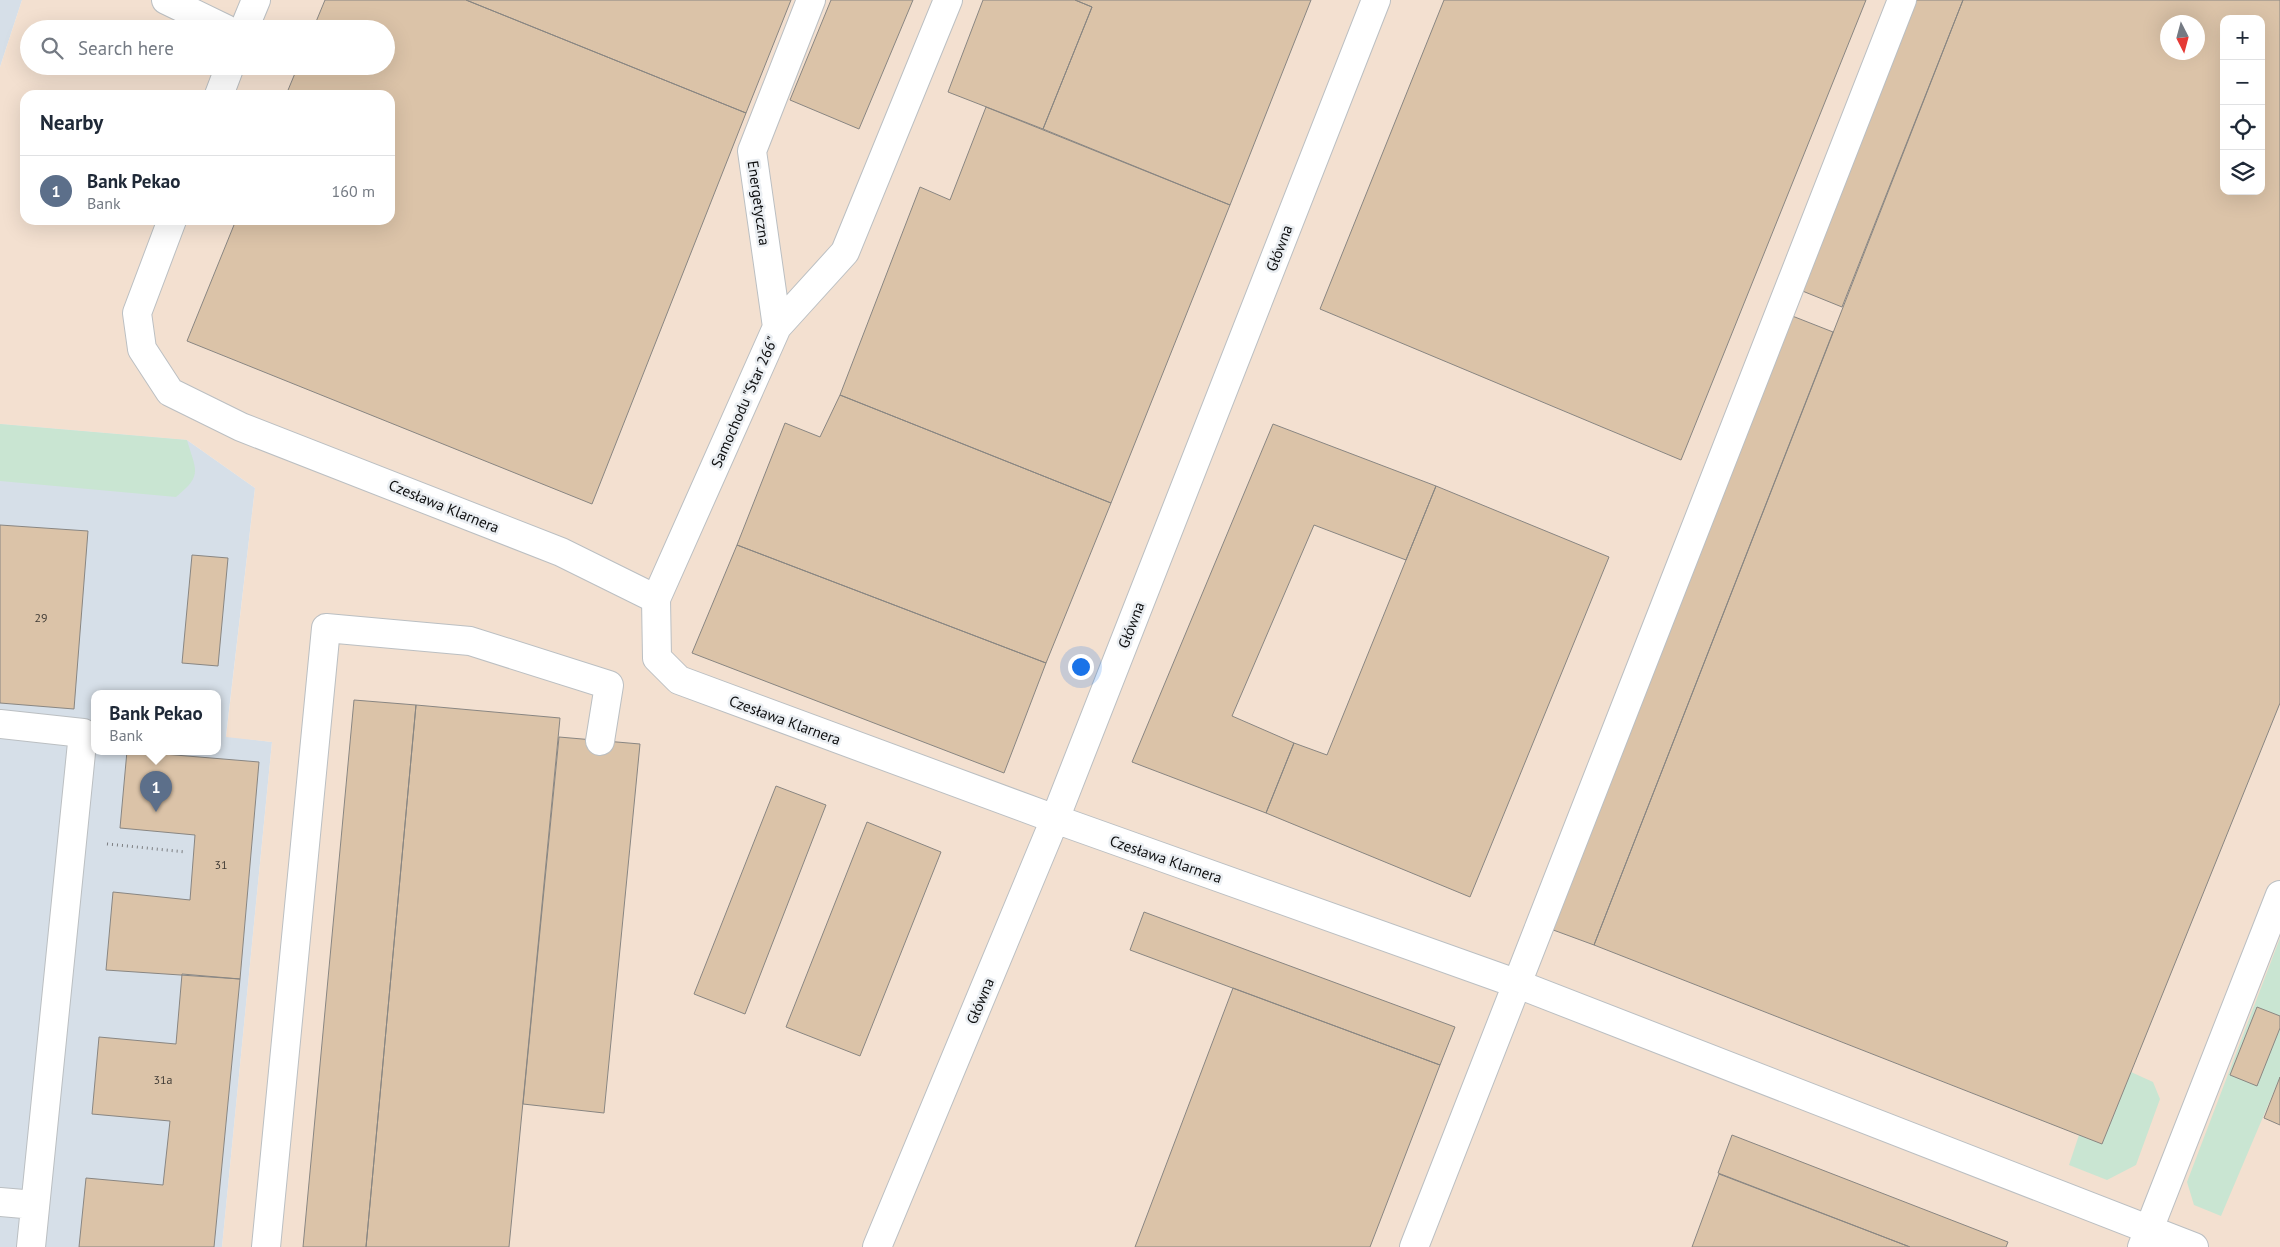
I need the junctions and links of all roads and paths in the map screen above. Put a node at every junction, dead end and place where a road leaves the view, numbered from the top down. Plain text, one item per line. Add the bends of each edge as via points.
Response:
1 (166, 0) edge
2 (256, 0) edge
3 (811, 0) edge
4 (948, 0) edge
5 (1376, 0) edge
6 (1902, 0) edge
7 (207, 20) edge
8 (248, 20) edge
9 (227, 75) edge
10 (221, 90) edge
11 (170, 225) edge
12 (777, 327) junction
13 (656, 599) junction
14 (0, 724) edge
15 (600, 741) dead end
16 (1055, 819) junction
17 (72, 841) junction
18 (186, 852) dead end
19 (2280, 895) edge
20 (1515, 983) junction
21 (0, 1202) edge
22 (35, 1205) junction
23 (2146, 1238) edge
24 (31, 1247) edge
25 (266, 1247) edge
26 (877, 1247) edge
27 (1414, 1247) edge
28 (2194, 1247) edge

1 - 7 street
2 - 8 street
3 - 12 street, Energetyczna via 752,151
4 - 12 street, Samochodu "Star 266" via 846,252
5 - 16 street, Główna
6 - 20 street via 1709,499
9 - 10 street
11 - 13 street, Czesława Klarnera via 137,313 142,349 170,392 241,427 561,552
12 - 13 street, Samochodu "Star 266"
13 - 16 street, Czesława Klarnera via 657,658 679,680
14 - 17 street via 83,733
15 - 25 street via 609,685 470,641 326,628
16 - 20 street, Czesława Klarnera
16 - 26 street, Główna
17 - 18 path
17 - 22 street
19 - 23 street
20 - 23 street, Czesława Klarnera
20 - 27 street
21 - 22 street
22 - 24 street
23 - 28 street, Czesława Klarnera

